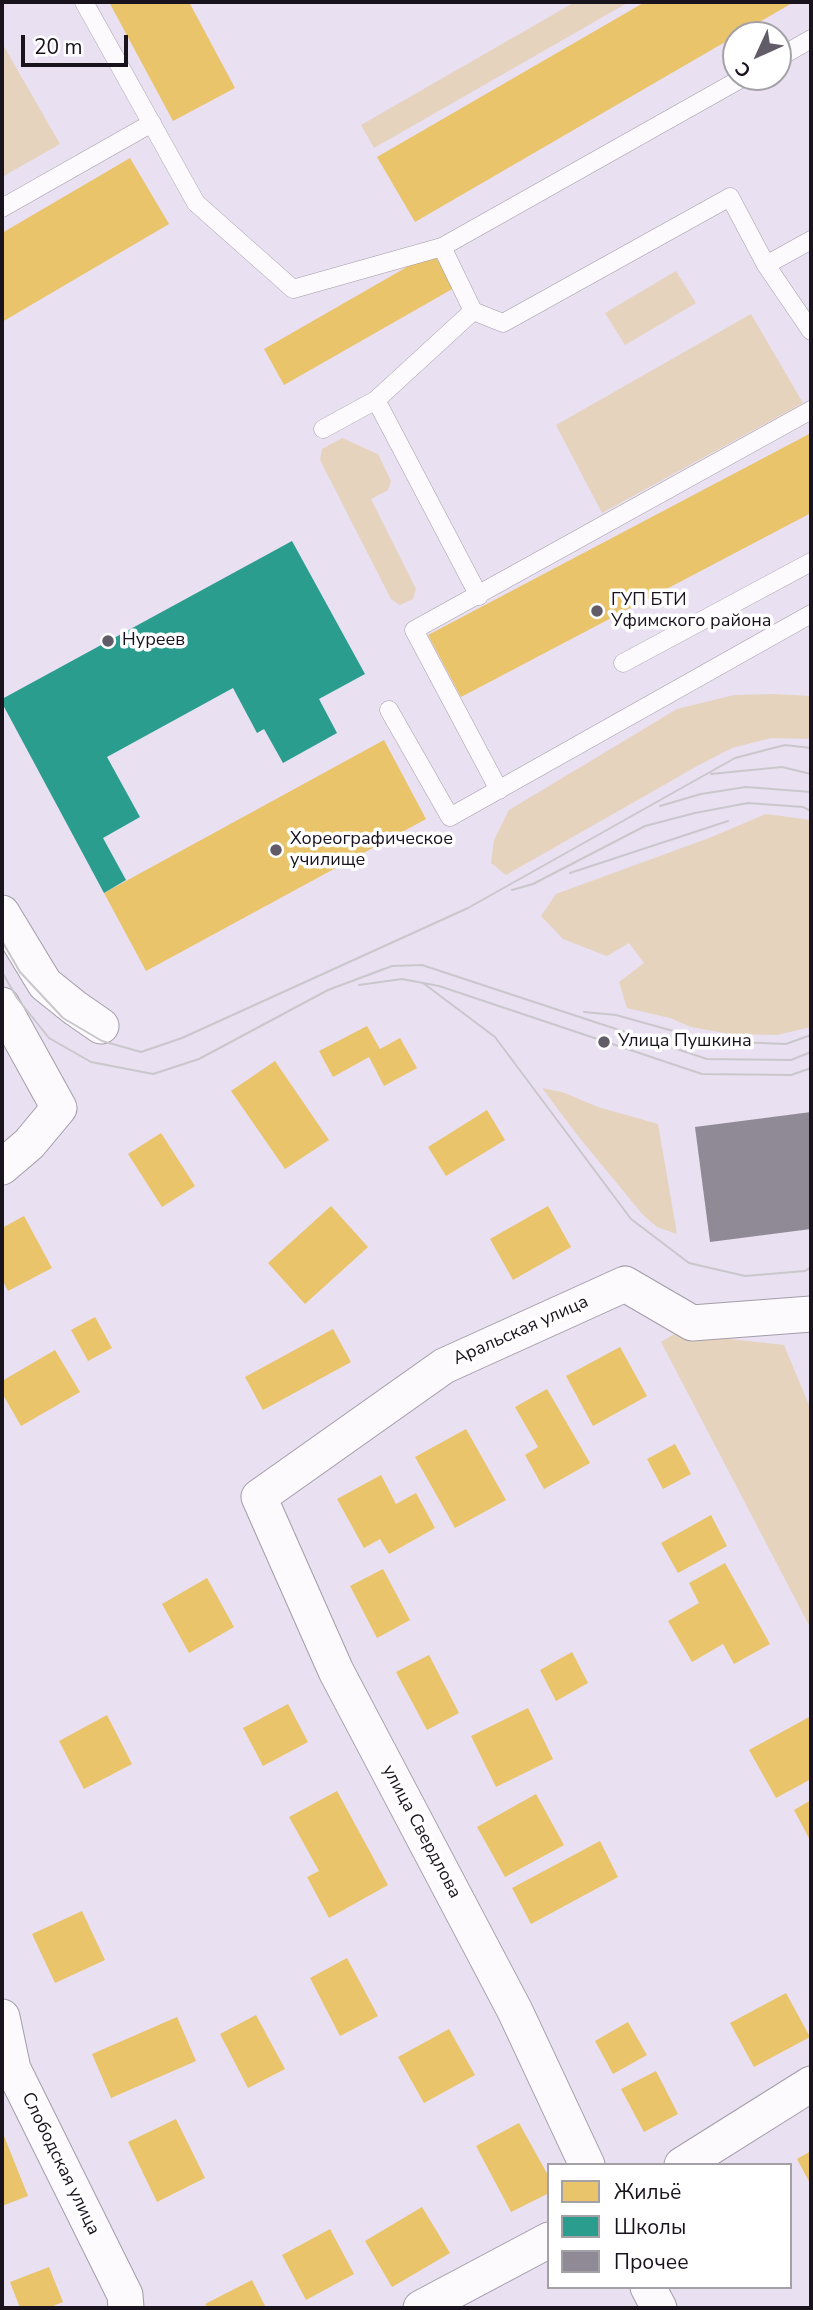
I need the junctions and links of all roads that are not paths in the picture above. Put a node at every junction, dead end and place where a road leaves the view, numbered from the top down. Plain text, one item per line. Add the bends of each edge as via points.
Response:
1 (84, 2) edge
2 (811, 39) edge
3 (792, 50) edge
4 (722, 89) edge
5 (152, 123) junction
6 (2, 208) edge
7 (811, 240) edge
8 (442, 247) junction
9 (766, 265) junction
10 (473, 311) junction
11 (811, 331) edge
12 (376, 400) junction
13 (811, 410) edge
14 (323, 429) dead end
15 (811, 562) edge
16 (479, 596) junction
17 (811, 614) edge
18 (623, 663) dead end
19 (389, 710) dead end
20 (499, 790) junction
21 (2, 913) edge
22 (2, 1005) edge
23 (101, 1026) dead end
24 (2, 1167) edge
25 (811, 1314) edge
26 (259, 1497) joint
27 (2, 2017) edge
28 (811, 2084) edge
29 (586, 2163) edge
30 (685, 2163) edge
31 (547, 2241) edge
32 (649, 2289) edge
33 (130, 2304) edge
34 (421, 2308) edge
35 (659, 2308) edge

1 - 5 lane
2 - 3 lane
4 - 8 lane
5 - 6 lane
5 - 8 lane via 196,203 293,289
7 - 9 lane
8 - 10 lane
9 - 10 lane via 730,197 503,323
9 - 11 lane
10 - 12 lane
12 - 14 lane
12 - 16 lane
13 - 16 lane
15 - 18 lane
16 - 20 lane via 414,630
17 - 20 lane
19 - 20 lane via 450,817
21 - 23 street via 45,984
22 - 24 street via 59,1108
25 - 26 street, Аральская улица via 692,1322 625,1284 444,1366
26 - 29 street, улица Свердлова via 336,1671 515,2011
27 - 33 street, Слободская улица via 13,2069
28 - 30 street
31 - 34 street
32 - 35 street

